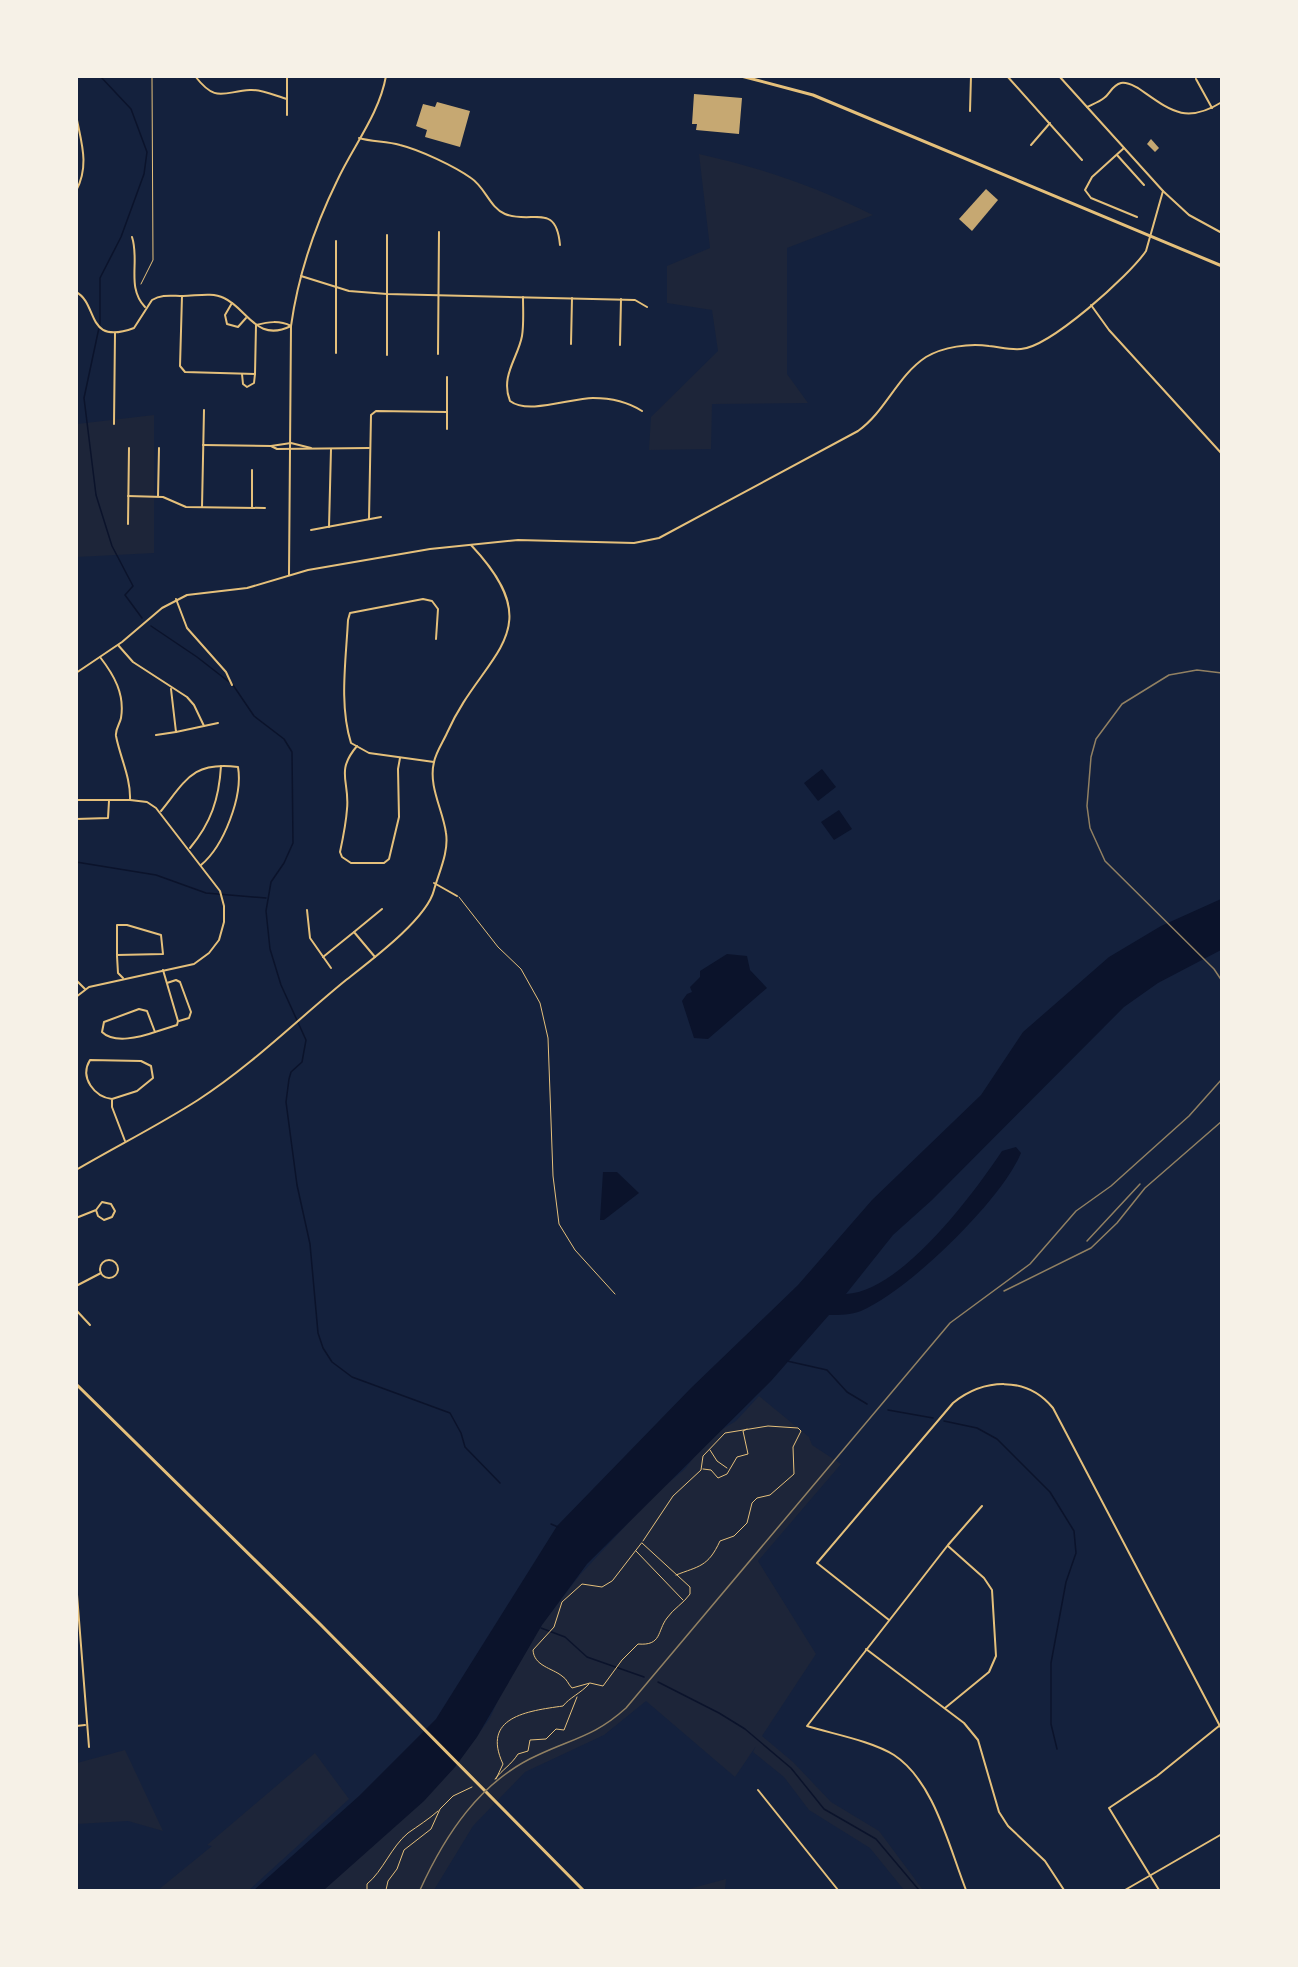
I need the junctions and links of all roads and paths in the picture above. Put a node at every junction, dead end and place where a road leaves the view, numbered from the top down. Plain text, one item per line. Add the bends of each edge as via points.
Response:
1 (152, 76) edge
2 (195, 76) edge
3 (288, 76) edge
4 (386, 76) edge
5 (741, 76) edge
6 (970, 76) edge
7 (1007, 76) edge
8 (1059, 76) edge
9 (1196, 79) dead end
10 (287, 99) junction
11 (1221, 102) edge
12 (1087, 107) junction
13 (1212, 108) junction
14 (970, 111) dead end
15 (76, 115) edge
16 (287, 115) dead end
17 (1050, 123) junction
18 (359, 138) junction
19 (1031, 145) dead end
20 (1124, 148) junction
21 (1117, 155) junction
22 (1082, 160) dead end
23 (1144, 185) dead end
24 (76, 191) edge
25 (1162, 191) junction
26 (1137, 217) dead end
27 (439, 232) dead end
28 (1221, 233) edge
29 (387, 235) dead end
30 (132, 237) dead end
31 (1150, 237) junction
32 (336, 241) dead end
33 (560, 245) dead end
34 (1221, 266) edge
35 (301, 276) junction
36 (336, 288) junction
37 (134, 290) junction
38 (76, 292) edge
39 (387, 294) junction
40 (182, 296) junction
41 (438, 296) junction
42 (523, 297) junction
43 (572, 298) junction
44 (621, 299) junction
45 (232, 303) junction
46 (1091, 305) junction
47 (145, 307) junction
48 (647, 307) dead end
49 (246, 318) junction
50 (277, 322) junction
51 (256, 325) junction
52 (291, 326) junction
53 (277, 330) junction
54 (115, 333) junction
55 (571, 344) dead end
56 (620, 345) dead end
57 (336, 353) dead end
58 (438, 354) dead end
59 (387, 355) dead end
60 (242, 374) junction
61 (255, 374) junction
62 (447, 377) dead end
63 (204, 410) dead end
64 (642, 411) dead end
65 (447, 412) junction
66 (114, 424) dead end
67 (447, 429) dead end
68 (291, 443) junction
69 (203, 445) junction
70 (271, 446) junction
71 (129, 448) dead end
72 (159, 448) dead end
73 (311, 448) junction
74 (331, 448) junction
75 (369, 448) junction
76 (291, 449) junction
77 (1221, 454) edge
78 (252, 470) dead end
79 (128, 496) junction
80 (158, 496) junction
81 (202, 507) junction
82 (252, 508) junction
83 (265, 508) dead end
84 (381, 517) dead end
85 (369, 519) junction
86 (128, 524) dead end
87 (329, 527) junction
88 (311, 530) dead end
89 (471, 545) junction
90 (290, 575) junction
91 (176, 599) junction
92 (436, 639) dead end
93 (117, 645) junction
94 (100, 657) junction
95 (76, 673) edge
96 (232, 685) dead end
97 (171, 689) junction
98 (218, 723) dead end
99 (204, 726) junction
100 (176, 732) junction
101 (156, 735) dead end
102 (357, 746) junction
103 (400, 757) junction
104 (434, 762) junction
105 (221, 766) junction
106 (76, 800) edge
107 (130, 800) junction
108 (109, 801) junction
109 (161, 811) junction
110 (76, 819) edge
111 (189, 849) junction
112 (201, 865) junction
113 (434, 883) junction
114 (457, 896) joint
115 (382, 909) dead end
116 (307, 910) dead end
117 (354, 932) junction
118 (117, 955) junction
119 (375, 957) junction
120 (322, 958) junction
121 (331, 968) dead end
122 (163, 970) junction
123 (123, 978) junction
124 (76, 980) edge
125 (167, 983) junction
126 (86, 989) junction
127 (76, 997) edge
128 (178, 1021) junction
129 (155, 1032) junction
130 (112, 1100) junction
131 (125, 1141) junction
132 (76, 1170) edge
133 (96, 1210) junction
134 (76, 1218) edge
135 (101, 1273) junction
136 (76, 1286) edge
137 (615, 1294) dead end
138 (76, 1310) edge
139 (90, 1325) dead end
140 (76, 1384) edge
141 (748, 1428) junction
142 (709, 1449) junction
143 (701, 1468) junction
144 (729, 1469) junction
145 (982, 1506) dead end
146 (642, 1543) junction
147 (948, 1545) junction
148 (636, 1551) junction
149 (676, 1575) junction
150 (76, 1582) edge
151 (685, 1602) junction
152 (889, 1620) junction
153 (866, 1649) junction
154 (590, 1683) junction
155 (577, 1697) junction
156 (945, 1708) junction
157 (85, 1725) junction
158 (76, 1726) edge
159 (1219, 1726) junction
160 (1221, 1730) edge
161 (89, 1747) dead end
162 (472, 1787) dead end
163 (758, 1790) dead end
164 (440, 1809) junction
165 (1221, 1834) edge
166 (1150, 1876) junction
167 (837, 1889) edge
168 (367, 1890) edge
169 (386, 1890) edge
170 (583, 1890) edge
171 (832, 1890) edge
172 (966, 1890) edge
173 (1064, 1890) edge
174 (1125, 1890) edge
175 (1159, 1890) edge

1 - 37 path via 153,260 143,283
2 - 10 street via 205,90 219,95 252,89
3 - 10 street
4 - 18 street via 378,106
5 - 31 main road via 813,95
6 - 14 street
7 - 17 street
8 - 12 street
9 - 13 street
10 - 16 street
11 - 13 street
12 - 13 street via 1122,83 1132,84 1179,113 1199,114
12 - 20 street
15 - 24 street via 85,163 84,176
17 - 19 street
17 - 22 street
18 - 33 street via 406,147 462,173 477,182 495,207 506,214 542,217 553,222
18 - 35 street via 319,222
20 - 21 street
20 - 25 street
21 - 23 street
21 - 26 street via 1092,177 1085,190 1090,198
25 - 28 street via 1189,215
25 - 31 street
27 - 41 street
29 - 39 street
30 - 37 street
31 - 34 main road
31 - 46 street via 1146,251 1134,267
32 - 36 street
35 - 36 street
35 - 52 street
36 - 39 street
36 - 57 street
37 - 47 street via 136,299
38 - 54 street via 83,295 96,323
39 - 41 street
39 - 59 street
40 - 45 street via 213,295
40 - 47 street via 158,296
40 - 60 street via 183,371
41 - 42 street
41 - 58 street
42 - 43 street
42 - 64 street via 521,340 507,378 510,401 516,405 549,405 600,398
43 - 44 street
43 - 55 street
44 - 48 street via 635,300
44 - 56 street
45 - 49 street
45 - 49 street via 225,315 227,324 238,327
46 - 77 street
46 - 89 street via 1037,345 966,345 927,357 904,377 882,410 865,426 659,538 634,543 518,540
47 - 54 street via 134,328
49 - 51 street
50 - 51 street
50 - 52 street
50 - 53 street
51 - 53 street
51 - 61 street
52 - 53 street
52 - 68 street
54 - 66 street
60 - 61 street
60 - 61 street via 247,387 254,383
62 - 65 street
63 - 69 street
65 - 67 street
65 - 75 street via 373,412
68 - 70 street
68 - 73 street
68 - 76 street
69 - 70 street
69 - 81 street
70 - 76 street
71 - 79 street
72 - 80 street
73 - 74 street
73 - 76 street
74 - 75 street
74 - 87 street
75 - 85 street
76 - 90 street
78 - 82 street
79 - 80 street
79 - 86 street
80 - 81 street via 184,506
81 - 82 street
82 - 83 street
84 - 85 street
85 - 87 street
87 - 88 street
89 - 90 street via 374,558
89 - 104 street via 502,581 509,608 506,638 452,720
90 - 91 street via 247,588 198,592
91 - 93 street
91 - 96 street via 187,628 226,672
92 - 102 street via 438,609 432,601 423,599 350,613 346,727 351,743
93 - 94 street
93 - 97 street
94 - 95 street
94 - 107 street via 120,690 121,717 116,734
97 - 99 street via 187,697
97 - 100 street
98 - 99 street
99 - 100 street
100 - 101 street
102 - 103 street via 369,753
102 - 103 street via 346,759 343,772 348,807 340,852 351,863 384,864 389,859 399,817
103 - 104 street
104 - 113 street via 435,792 447,834 443,864
105 - 109 street via 189,775
105 - 111 street via 216,805 208,824
105 - 112 street via 239,769 237,798 225,831
106 - 108 street
107 - 108 street
107 - 109 street via 147,802
108 - 110 street via 108,818
109 - 111 street
111 - 112 street
112 - 122 street via 222,896 222,931 202,959 189,966
113 - 114 street
113 - 119 street via 434,890 414,921
114 - 137 lane via 521,969 540,1003 548,1038 553,1176 559,1224 575,1250
115 - 117 street
116 - 120 street via 310,938
117 - 119 street
117 - 120 street
118 - 118 street via 119,924 158,933 163,939 162,956
118 - 123 street via 118,973
119 - 131 street via 198,1099
120 - 121 street
122 - 123 street
122 - 125 street
123 - 126 street
124 - 126 street
125 - 128 street
125 - 128 street via 180,982 191,1012 189,1018
126 - 127 street
128 - 129 street
129 - 129 street via 134,1038 109,1037 102,1032 101,1025 142,1009 147,1011
130 - 130 street via 147,1084 153,1078 151,1066 141,1061 90,1060 87,1076 93,1091
130 - 131 street
131 - 132 street
133 - 133 street via 104,1220 115,1211 107,1202
133 - 134 street
135 - 135 street via 113,1277 118,1268 106,1260 100,1267
135 - 136 street
138 - 139 street
140 - 170 main road
141 - 142 path via 724,1433
141 - 144 path via 744,1431 748,1454 737,1457
141 - 149 path via 798,1428 801,1431 793,1447 794,1474 770,1495 757,1498 747,1523 734,1536 720,1541 714,1555 702,1566
142 - 143 path
142 - 144 path
143 - 144 path via 711,1470 718,1478
143 - 146 path via 673,1496
145 - 147 street
146 - 148 path
146 - 149 path
147 - 152 street
147 - 156 street via 992,1590 996,1656 990,1672
148 - 151 path
148 - 154 path via 612,1581 602,1587 582,1584 562,1602 554,1627 533,1650 536,1660 566,1678 572,1688
149 - 151 path via 690,1587
150 - 157 street
151 - 154 path via 665,1620 659,1637 647,1645 638,1644 603,1686
152 - 153 street
152 - 159 street via 817,1563 964,1393 991,1384 1029,1389 1047,1400 1056,1413
153 - 156 street
153 - 172 street via 807,1726 893,1754 925,1785
154 - 155 path
155 - 155 path via 564,1730 556,1729 546,1739 530,1740 528,1751 518,1754 495,1779 503,1764 496,1744 501,1728 518,1716 563,1706
156 - 173 street via 978,1740 999,1812 1008,1826 1045,1861
157 - 158 street
157 - 161 street
159 - 160 street
159 - 166 street via 1109,1808
162 - 164 path via 453,1796
163 - 167 street
164 - 168 path via 408,1833 367,1884
164 - 169 path via 431,1829 400,1856
165 - 166 street
166 - 174 street
166 - 175 street
167 - 171 street

